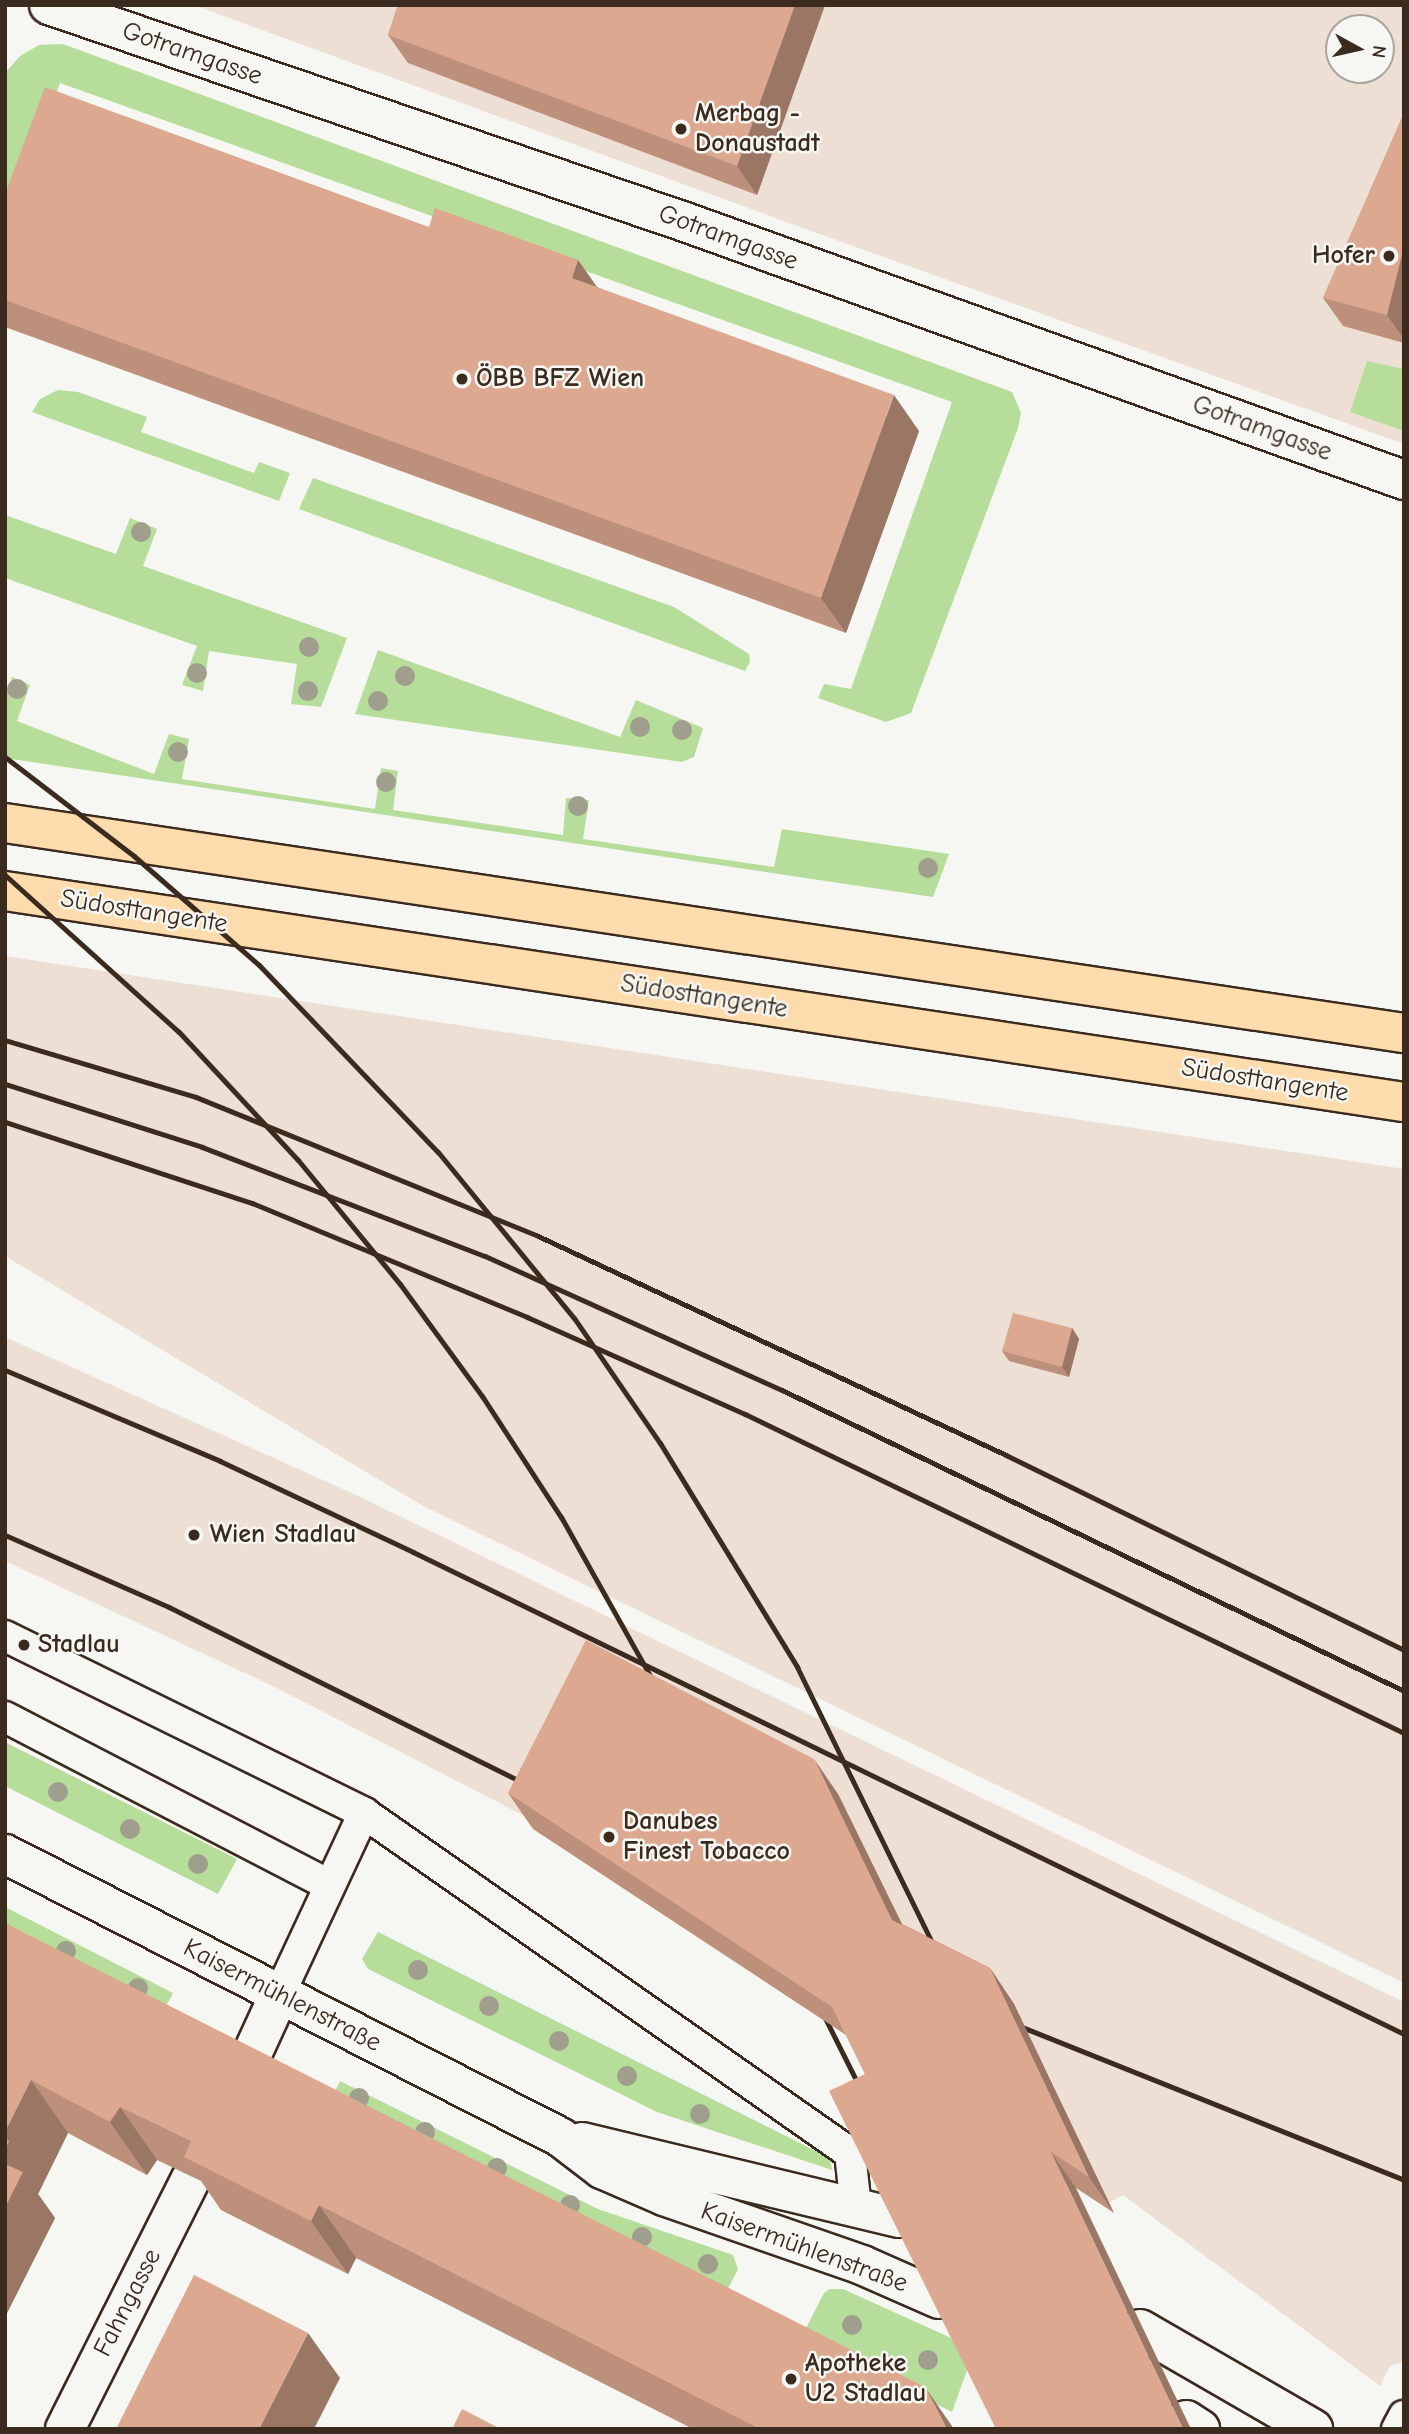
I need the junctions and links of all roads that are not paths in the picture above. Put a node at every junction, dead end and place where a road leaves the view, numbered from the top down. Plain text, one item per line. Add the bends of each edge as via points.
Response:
1 (49, 5) edge
2 (1404, 480) edge
3 (5, 823) edge
4 (5, 891) edge
5 (1404, 1034) edge
6 (1404, 1102) edge
7 (5, 1636) edge
8 (5, 1717) edge
9 (364, 1813) junction
10 (5, 1854) edge
11 (329, 1885) junction
12 (279, 1996) junction
13 (242, 2076) edge
14 (559, 2137) junction
15 (192, 2177) edge
16 (856, 2207) junction
17 (898, 2218) edge
18 (939, 2299) edge
19 (1140, 2329) dead end
20 (1404, 2416) edge
21 (65, 2429) edge
22 (1313, 2429) edge
23 (1397, 2429) edge

1 - 2 street, Gotramgasse via 685,222
3 - 5 highway
4 - 6 highway, Südosttangente
7 - 9 lane
8 - 11 lane
9 - 11 lane
9 - 16 lane via 849,2153
10 - 12 street, Kaisermühlenstraße
11 - 12 lane
12 - 13 street
12 - 14 street, Kaisermühlenstraße
14 - 16 street, Kaisermühlenstraße
14 - 18 street, Kaisermühlenstraße via 602,2169 664,2196 862,2265
15 - 21 street, Fahngasse
16 - 17 street, Kaisermühlenstraße
19 - 22 street
20 - 23 lane

